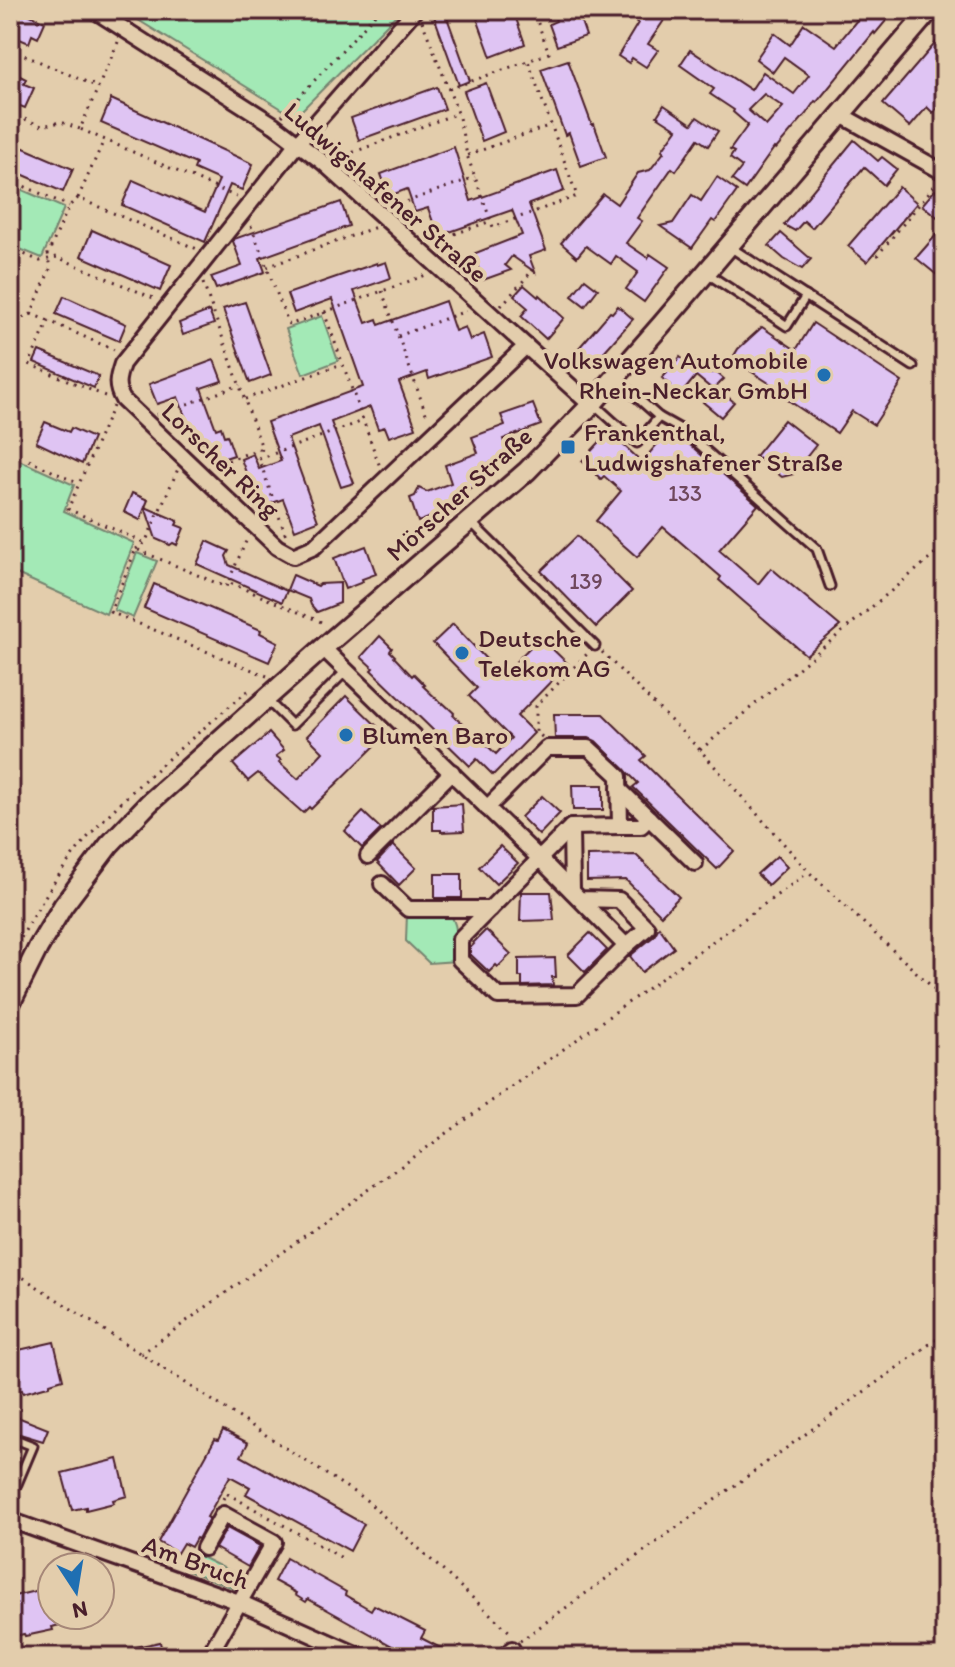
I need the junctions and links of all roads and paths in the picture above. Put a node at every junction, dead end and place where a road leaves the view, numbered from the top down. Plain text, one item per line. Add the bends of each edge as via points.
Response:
1 (94, 10) edge
2 (379, 10) edge
3 (416, 10) edge
4 (533, 10) edge
5 (930, 10) edge
6 (123, 28) junction
7 (10, 49) edge
8 (528, 61) junction
9 (98, 87) junction
10 (449, 89) junction
11 (10, 113) edge
12 (458, 113) junction
13 (841, 115) junction
14 (274, 125) junction
15 (551, 125) junction
16 (80, 129) junction
17 (104, 140) junction
18 (298, 143) junction
19 (467, 155) junction
20 (324, 163) junction
21 (945, 173) edge
22 (475, 177) junction
23 (10, 180) edge
24 (78, 198) junction
25 (69, 206) junction
26 (247, 206) junction
27 (383, 217) junction
28 (491, 221) junction
29 (728, 246) junction
30 (10, 248) edge
31 (417, 248) junction
32 (208, 254) junction
33 (877, 256) dead end
34 (49, 259) junction
35 (267, 267) junction
36 (197, 268) junction
37 (441, 269) junction
38 (533, 270) dead end
39 (706, 273) junction
40 (382, 291) junction
41 (806, 296) junction
42 (169, 305) junction
43 (481, 305) junction
44 (324, 312) junction
45 (31, 314) junction
46 (492, 316) junction
47 (49, 321) junction
48 (10, 324) edge
49 (398, 336) junction
50 (526, 346) junction
51 (129, 356) junction
52 (342, 364) junction
53 (913, 366) dead end
54 (614, 378) junction
55 (240, 385) junction
56 (245, 399) junction
57 (592, 404) junction
58 (659, 417) junction
59 (144, 419) junction
60 (363, 421) junction
61 (433, 434) junction
62 (262, 448) junction
63 (183, 457) junction
64 (259, 459) junction
65 (29, 460) dead end
66 (198, 472) junction
67 (385, 481) junction
68 (79, 484) junction
69 (470, 521) junction
70 (253, 525) junction
71 (145, 543) junction
72 (945, 546) edge
73 (136, 549) junction
74 (293, 556) junction
75 (228, 582) junction
76 (830, 586) dead end
77 (333, 627) dead end
78 (595, 646) junction
79 (323, 648) junction
80 (346, 671) junction
81 (284, 683) junction
82 (266, 699) junction
83 (547, 748) junction
84 (700, 750) junction
85 (452, 772) junction
86 (619, 789) junction
87 (487, 808) junction
88 (649, 818) junction
89 (620, 826) junction
90 (571, 827) junction
91 (368, 856) dead end
92 (540, 859) junction
93 (695, 863) dead end
94 (809, 872) junction
95 (382, 884) dead end
96 (576, 895) junction
97 (460, 909) junction
98 (490, 909) junction
99 (460, 939) junction
100 (626, 946) junction
101 (945, 999) edge
102 (14, 1005) edge
103 (10, 1035) edge
104 (10, 1269) edge
105 (945, 1333) edge
106 (141, 1354) junction
107 (10, 1437) edge
108 (10, 1481) edge
109 (10, 1520) edge
110 (201, 1546) joint
111 (179, 1581) junction
112 (239, 1602) junction
113 (208, 1657) edge
114 (362, 1657) edge

1 - 6 street, Ludwigshafener Straße
2 - 14 path
3 - 10 path
3 - 18 street, Lorscher Ring
4 - 8 path via 549,53
5 - 13 street, Mörscher Straße
6 - 9 path
6 - 14 street, Ludwigshafener Straße
7 - 9 path
8 - 10 path
8 - 15 path
9 - 16 path
10 - 12 path
11 - 16 path via 42,126 61,122
12 - 19 path
12 - 20 path
13 - 21 street
13 - 29 street, Mörscher Straße
14 - 18 street, Ludwigshafener Straße
15 - 19 path
15 - 28 path via 577,196 493,227
16 - 17 path
17 - 24 path
17 - 26 path
18 - 20 street, Ludwigshafener Straße
18 - 26 street, Lorscher Ring
19 - 22 path
20 - 27 street, Ludwigshafener Straße
21 - 33 path
22 - 27 path
22 - 28 path
23 - 25 path
24 - 25 path
24 - 32 path
25 - 34 path
26 - 32 street, Lorscher Ring
26 - 35 path
27 - 31 street, Ludwigshafener Straße
27 - 35 path
28 - 31 path
29 - 39 street, Mörscher Straße
29 - 41 lane
30 - 34 path via 40,261
31 - 37 street, Ludwigshafener Straße
32 - 36 street, Lorscher Ring
34 - 42 path via 57,257
34 - 45 path via 51,267
35 - 44 path via 289,325
36 - 42 street, Lorscher Ring
36 - 55 path
37 - 40 path
37 - 43 street, Ludwigshafener Straße
38 - 46 path
39 - 41 lane via 787,326
39 - 54 street, Mörscher Straße
40 - 44 path
40 - 49 path
41 - 53 lane
42 - 51 street, Lorscher Ring
43 - 46 street, Ludwigshafener Straße
43 - 49 path
44 - 52 path
45 - 47 path
45 - 48 path
46 - 50 street, Ludwigshafener Straße
47 - 51 path
47 - 68 path via 29,364 115,401
49 - 61 path
50 - 57 street, Ludwigshafener Straße
50 - 61 street
51 - 59 street, Lorscher Ring via 116,383 123,400
52 - 56 path
52 - 60 path
54 - 57 street, Mörscher Straße
54 - 58 lane
55 - 56 path
55 - 59 path
56 - 62 path
57 - 58 lane via 637,443
57 - 69 street, Mörscher Straße
58 - 76 lane via 684,431 817,549
59 - 63 street, Lorscher Ring
60 - 64 path
60 - 67 path
61 - 67 street
62 - 64 path
62 - 66 path
63 - 66 street, Lorscher Ring
63 - 71 path
64 - 74 path
65 - 68 path
66 - 70 street, Lorscher Ring
67 - 74 street via 314,547
68 - 71 path via 68,509
69 - 78 lane
69 - 79 street, Mörscher Straße
70 - 74 street, Lorscher Ring
70 - 75 path
71 - 73 path
72 - 84 path
73 - 75 path via 226,587
73 - 81 path via 110,612
75 - 77 path
78 - 83 path via 536,706 536,732
78 - 84 path
79 - 80 street
79 - 81 street, Mörscher Straße
80 - 82 lane via 292,725
80 - 85 street
81 - 82 street, Mörscher Straße
82 - 102 street, Mörscher Straße via 109,845 38,948
83 - 86 street via 589,748 619,776
83 - 87 street
84 - 94 path
85 - 87 street
85 - 91 street
86 - 88 street
86 - 89 street
87 - 92 street
88 - 89 street via 641,826
88 - 93 street
89 - 90 street
90 - 92 street
90 - 96 street
92 - 96 street
92 - 98 street
94 - 101 path
94 - 106 path
95 - 97 street via 408,909
96 - 100 street
96 - 100 street via 619,900 647,928
97 - 98 street
97 - 99 street
98 - 99 street
99 - 100 street via 460,960 498,996 577,995
102 - 103 path
104 - 106 path
105 - 106 path via 520,1641 366,1500
107 - 108 lane via 33,1446 17,1484
109 - 111 street, Am Bruch
110 - 111 path
110 - 112 street via 223,1514 274,1542
111 - 112 street, Am Bruch
112 - 113 street
112 - 114 street, Am Bruch

